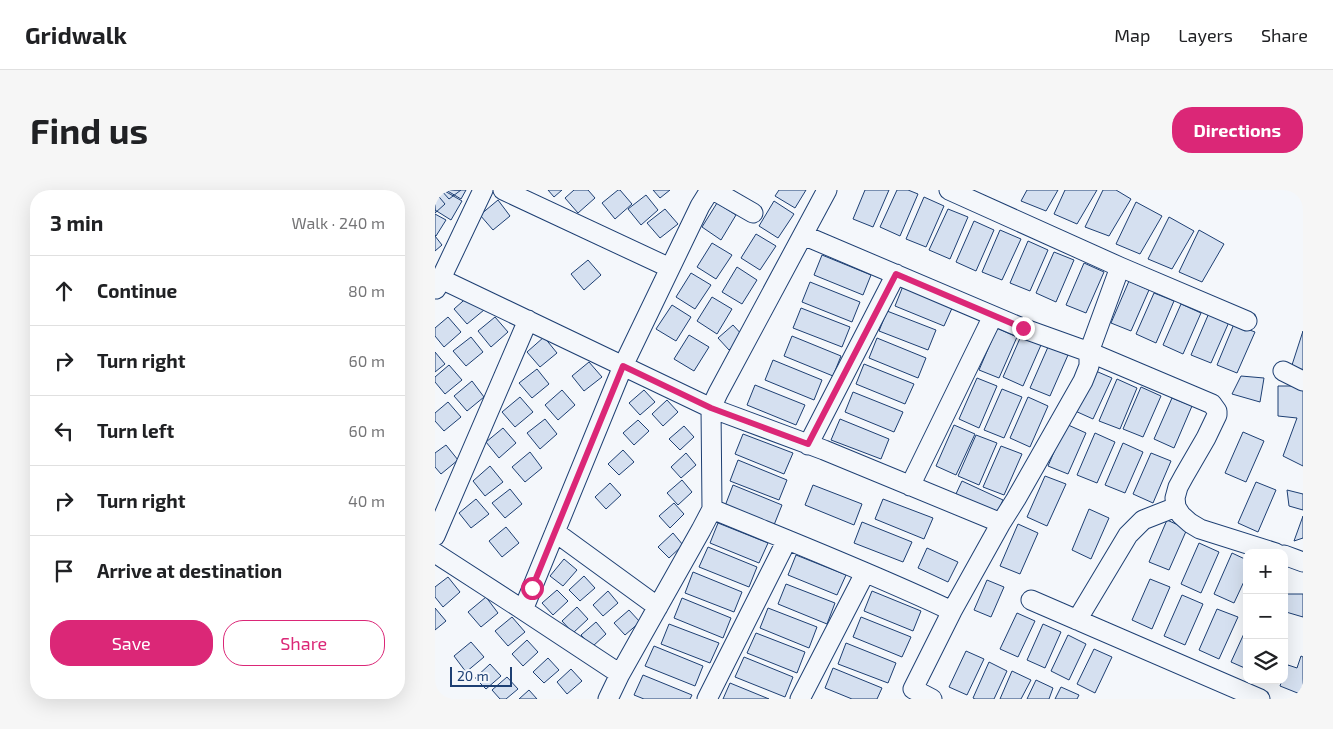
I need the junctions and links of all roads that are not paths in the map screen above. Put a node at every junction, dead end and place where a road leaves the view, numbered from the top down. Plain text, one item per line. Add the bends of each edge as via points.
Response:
1 (483, 190) edge
2 (503, 190) edge
3 (712, 190) edge
4 (827, 190) edge
5 (949, 190) edge
6 (753, 213) dead end
7 (803, 235) junction
8 (1120, 266) junction
9 (670, 268) junction
10 (896, 274) junction
11 (438, 285) edge
12 (993, 316) junction
13 (529, 320) junction
14 (1247, 321) dead end
15 (1089, 352) junction
16 (623, 366) junction
17 (1283, 371) dead end
18 (1303, 382) edge
19 (711, 408) junction
20 (808, 444) junction
21 (910, 486) junction
22 (1176, 507) junction
23 (712, 509) junction
24 (440, 510) edge
25 (1001, 523) junction
26 (555, 532) junction
27 (435, 536) edge
28 (787, 540) junction
29 (1264, 549) edge
30 (435, 553) edge
31 (1288, 556) edge
32 (1303, 562) edge
33 (865, 573) junction
34 (1031, 600) dead end
35 (658, 607) junction
36 (523, 610) junction
37 (953, 611) junction
38 (1077, 620) junction
39 (620, 674) junction
40 (910, 694) edge
41 (608, 699) edge
42 (707, 699) edge
43 (800, 699) edge
44 (932, 699) edge
45 (1260, 699) edge

1 - 11 street
2 - 9 street
3 - 6 street
3 - 9 street via 700,206
4 - 7 street
5 - 8 street
7 - 10 street
7 - 19 street
8 - 14 street
8 - 15 street
9 - 16 street
10 - 12 street
10 - 20 street
11 - 13 street
12 - 15 street
12 - 21 street
13 - 16 street
13 - 24 street
15 - 22 street via 1216,407 1214,423 1179,487
15 - 25 street via 1089,366 1083,381
16 - 19 street
16 - 26 street
17 - 18 street
19 - 20 street
19 - 23 street
20 - 21 street
21 - 25 street
22 - 29 street via 1181,515 1200,529
22 - 38 street via 1143,520 1128,535
23 - 28 street
23 - 35 street
24 - 27 street
25 - 37 street
26 - 35 street
26 - 36 street
28 - 33 street
28 - 42 street
30 - 36 street
31 - 32 street
33 - 37 street
33 - 43 street
34 - 38 street
35 - 39 street
36 - 39 street
37 - 40 street
38 - 45 street
39 - 41 street
40 - 44 street

